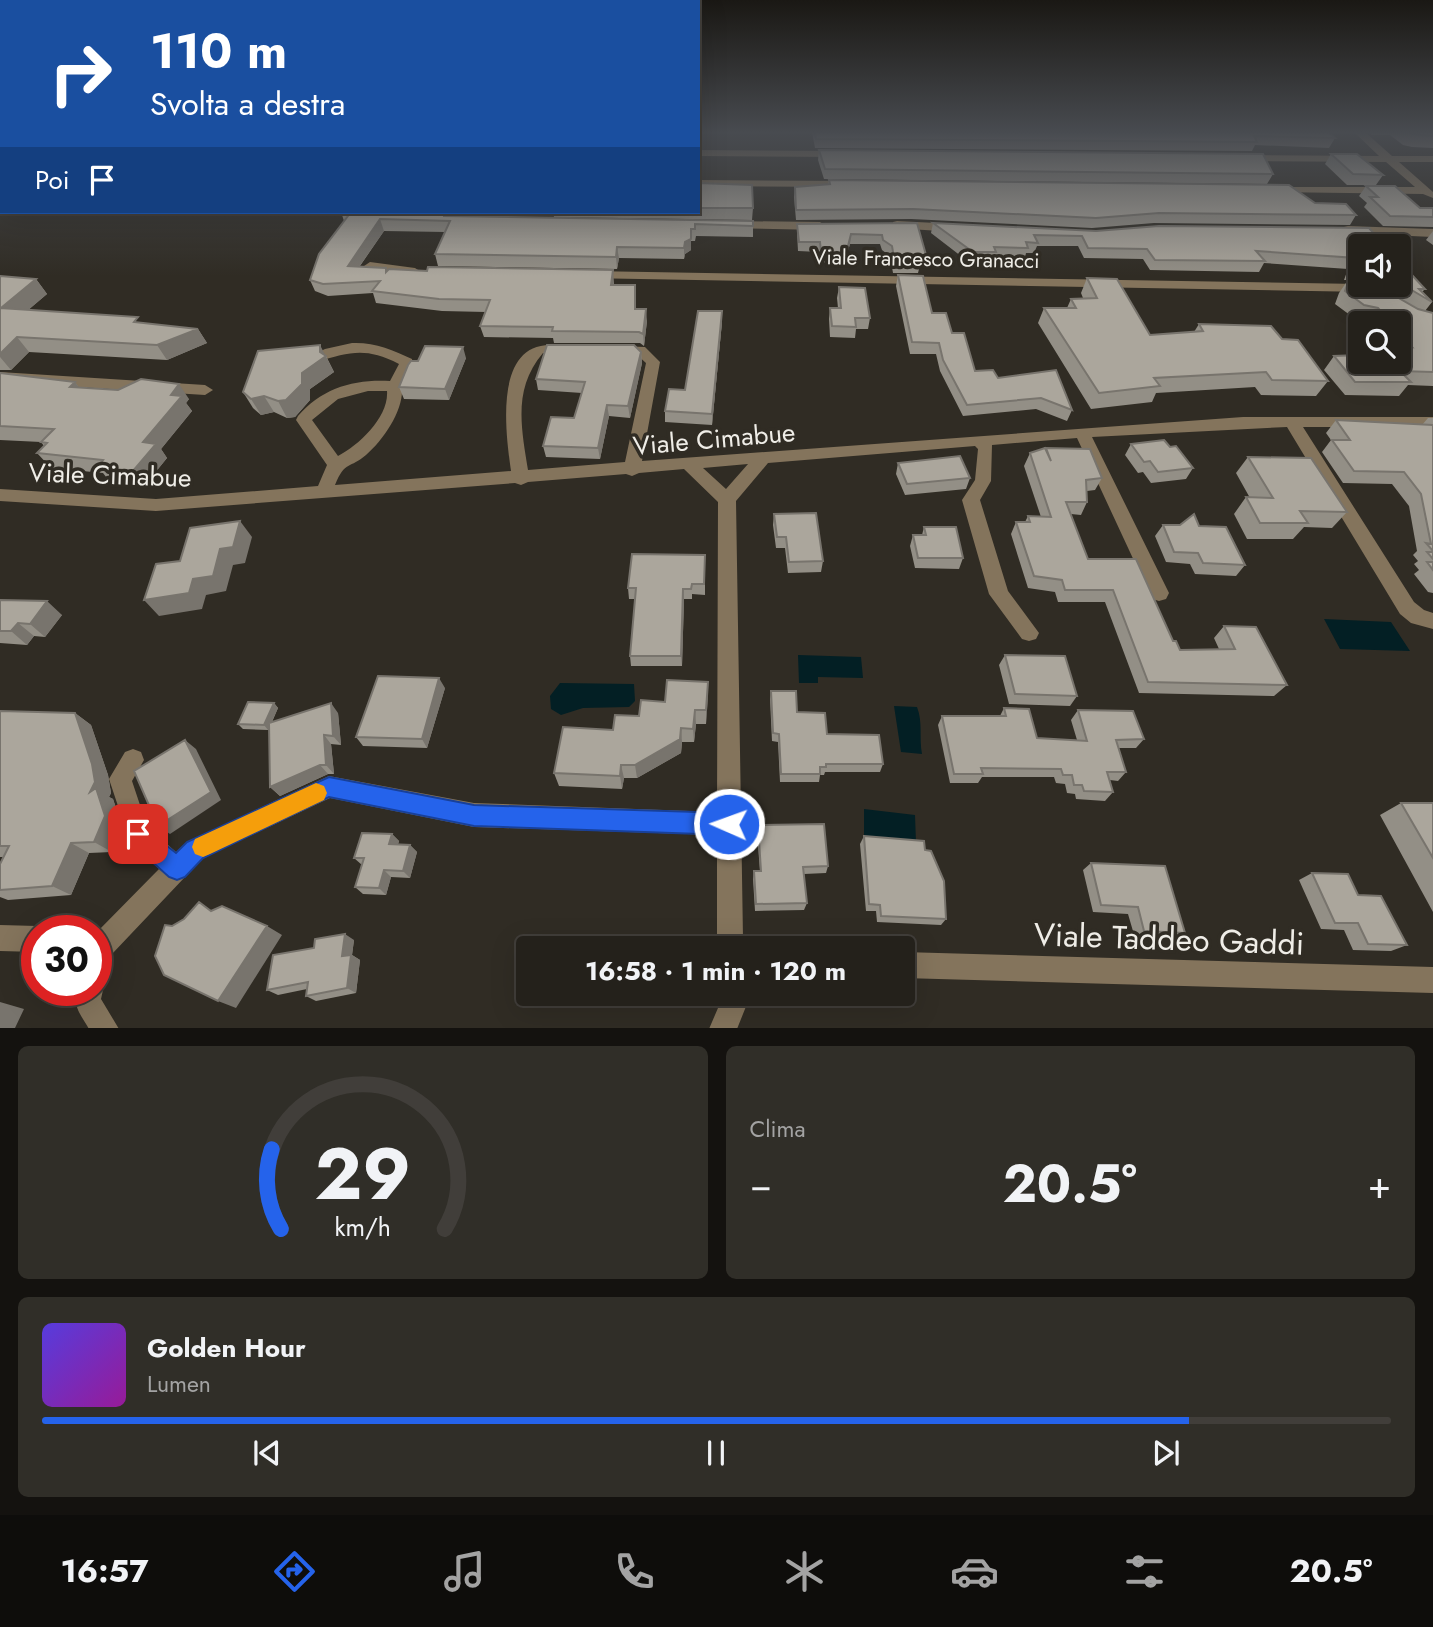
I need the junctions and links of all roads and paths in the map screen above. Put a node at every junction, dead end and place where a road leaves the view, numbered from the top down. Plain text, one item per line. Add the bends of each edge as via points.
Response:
1 (1414, 180) edge
2 (700, 183) edge
3 (863, 184) edge
4 (1262, 189) edge
5 (1429, 194) edge
6 (717, 225) edge
7 (829, 226) edge
8 (884, 227) edge
9 (968, 228) edge
10 (1329, 230) edge
11 (1433, 233) edge
12 (370, 266) edge
13 (435, 272) edge
14 (574, 274) edge
15 (1348, 286) edge
16 (316, 357) edge
17 (0, 377) edge
18 (394, 386) junction
19 (205, 390) dead end
20 (1292, 422) junction
21 (1433, 422) edge
22 (1082, 432) junction
23 (980, 441) junction
24 (761, 460) junction
25 (335, 464) junction
26 (690, 465) junction
27 (632, 470) junction
28 (521, 479) junction
29 (323, 494) junction
30 (0, 495) edge
31 (727, 500) junction
32 (1158, 593) dead end
33 (1433, 621) edge
34 (1029, 633) dead end
35 (133, 760) dead end
36 (729, 824) junction
37 (177, 869) junction
38 (112, 936) edge
39 (730, 936) edge
40 (0, 938) edge
41 (21, 939) edge
42 (915, 965) edge
43 (1433, 980) edge
44 (90, 1006) edge
45 (733, 1006) edge
46 (101, 1027) edge
47 (723, 1028) edge

1 - 5 street
2 - 3 street
4 - 5 street
6 - 7 street
8 - 9 street
10 - 11 street
12 - 13 street
14 - 15 street, Viale Francesco Granacci
16 - 18 street via 338,349 371,346 407,362
17 - 19 street
18 - 25 street via 395,399 384,421 360,452
18 - 25 street via 369,384 316,404 304,420
20 - 21 street, Viale Cimabue
20 - 22 street, Viale Cimabue
20 - 33 street via 1407,608
22 - 23 street, Viale Cimabue
22 - 32 street
23 - 24 street, Viale Cimabue
23 - 34 street via 986,448 983,481 971,500 999,594
24 - 26 street, Viale Cimabue
24 - 31 street
25 - 29 street
26 - 27 street, Viale Cimabue
26 - 31 street
27 - 28 street, Viale Cimabue
27 - 28 street via 653,362 640,350 539,349 523,364 511,405
28 - 29 street, Viale Cimabue
29 - 30 street, Viale Cimabue via 156,505
31 - 36 street
35 - 37 street via 120,779 138,834
36 - 37 street via 474,815 329,787 195,850
36 - 39 street
37 - 38 street
40 - 41 street
42 - 43 street, Viale Taddeo Gaddi
44 - 46 street
45 - 47 street

